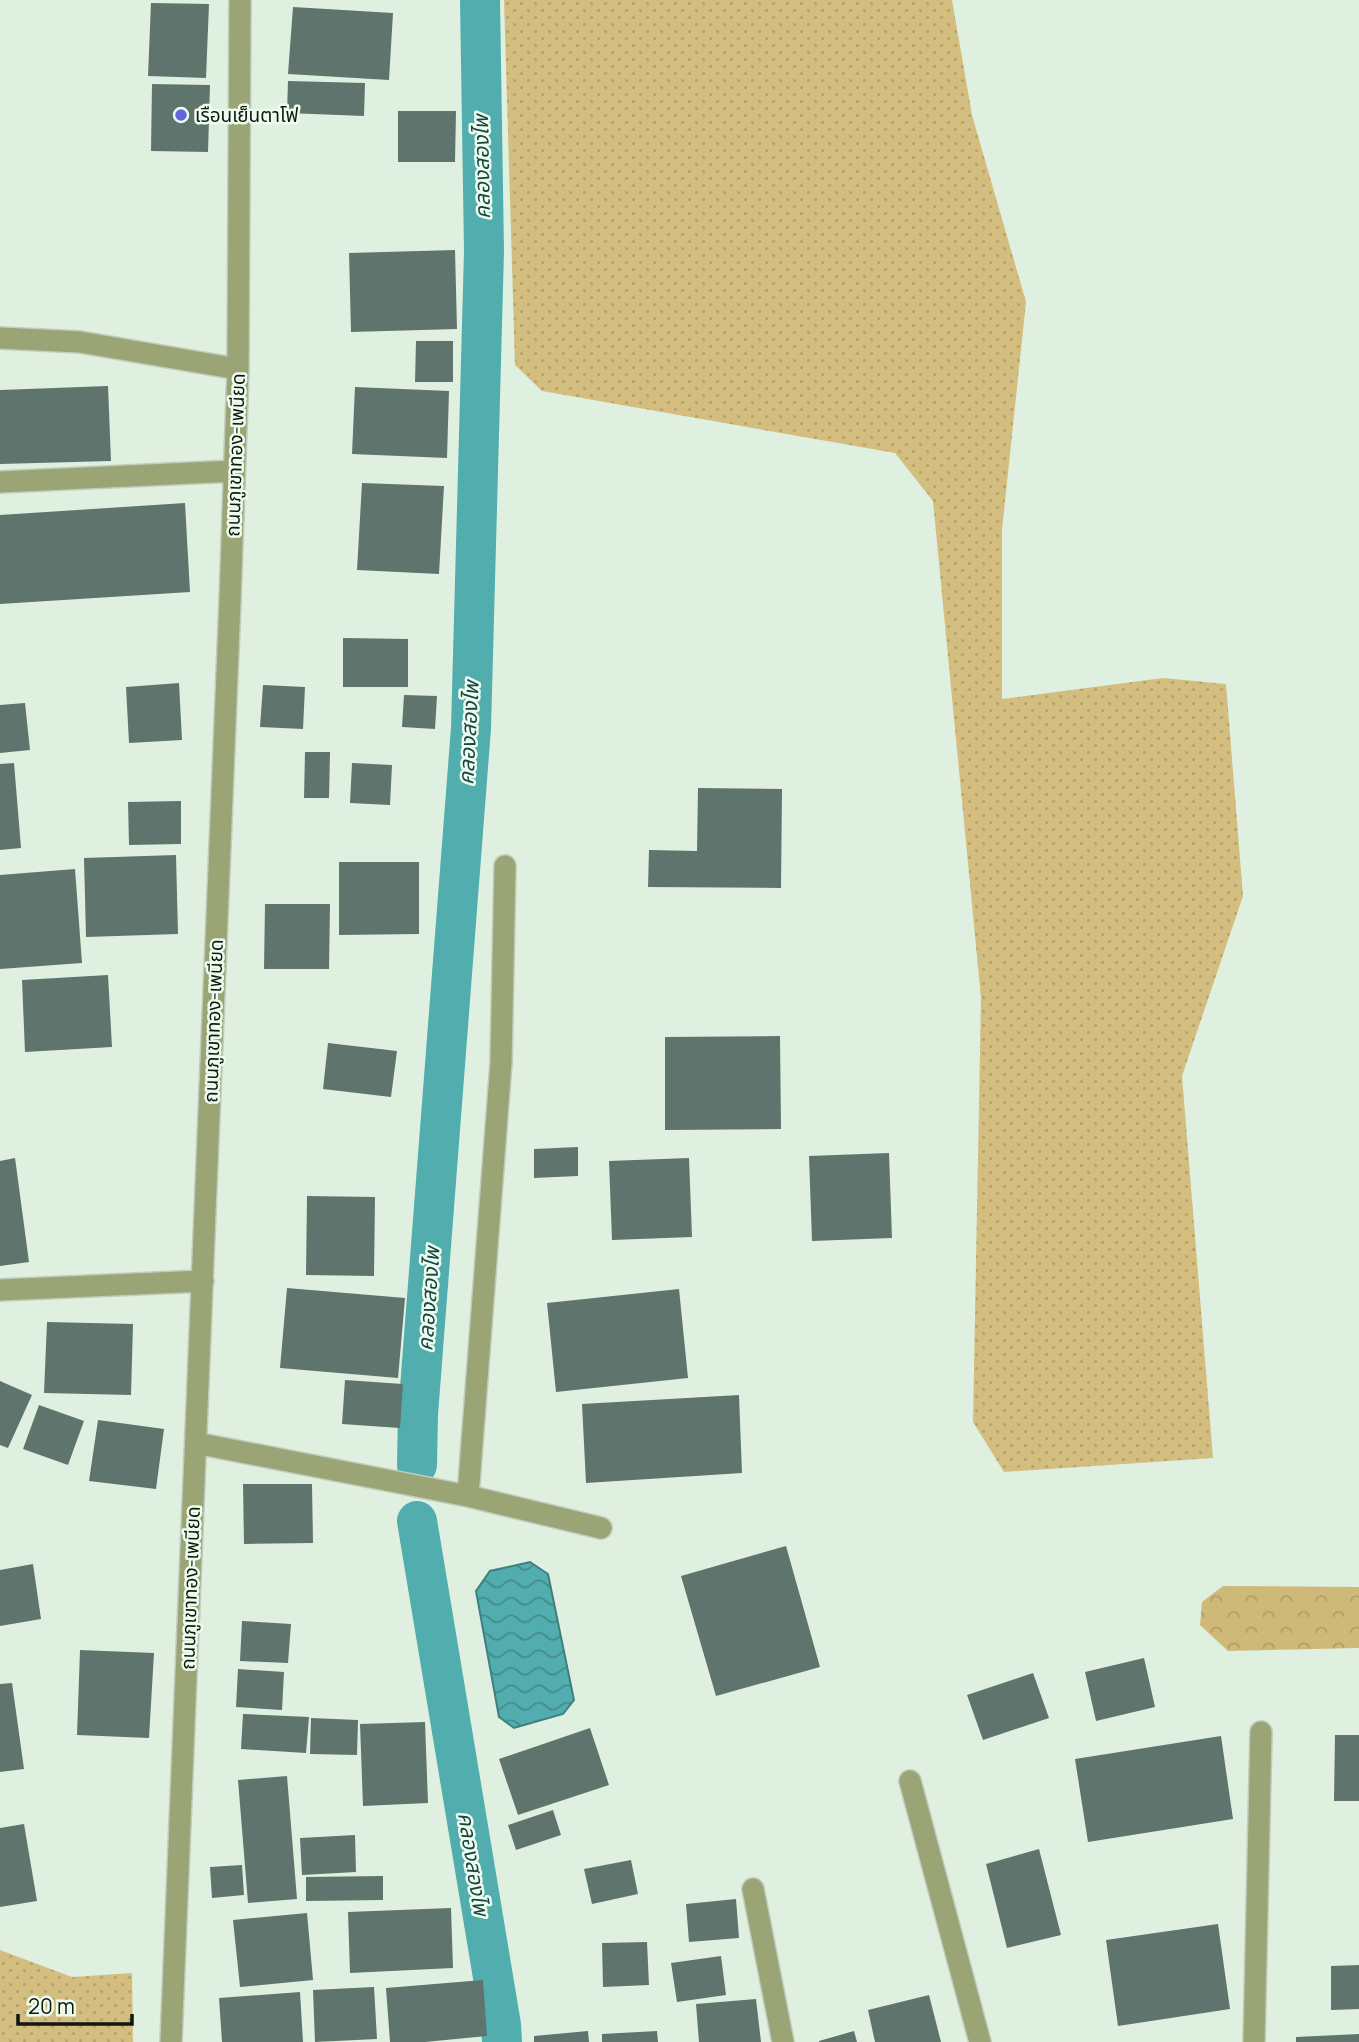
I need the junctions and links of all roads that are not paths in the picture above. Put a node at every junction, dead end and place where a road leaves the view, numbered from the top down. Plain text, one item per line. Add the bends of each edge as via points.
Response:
1 (240, 0) edge
2 (0, 338) edge
3 (238, 369) junction
4 (234, 471) junction
5 (0, 482) edge
6 (505, 866) dead end
7 (203, 1281) junction
8 (0, 1290) edge
9 (196, 1443) junction
10 (468, 1496) junction
11 (601, 1528) dead end
12 (1261, 1732) dead end
13 (910, 1781) dead end
14 (753, 1889) dead end
15 (171, 2042) edge
16 (783, 2042) edge
17 (980, 2042) edge
18 (1254, 2042) edge

1 - 3 street, ถนนภูเขาทอง-เพนียด
2 - 3 street via 80,342
3 - 4 street, ถนนภูเขาทอง-เพนียด
4 - 5 street
4 - 7 street, ถนนภูเขาทอง-เพนียด
6 - 10 street via 502,1063
7 - 8 street
7 - 9 street, ถนนภูเขาทอง-เพนียด
9 - 10 street
9 - 15 street, ถนนภูเขาทอง-เพนียด
10 - 11 street
12 - 18 street
13 - 17 street
14 - 16 street

